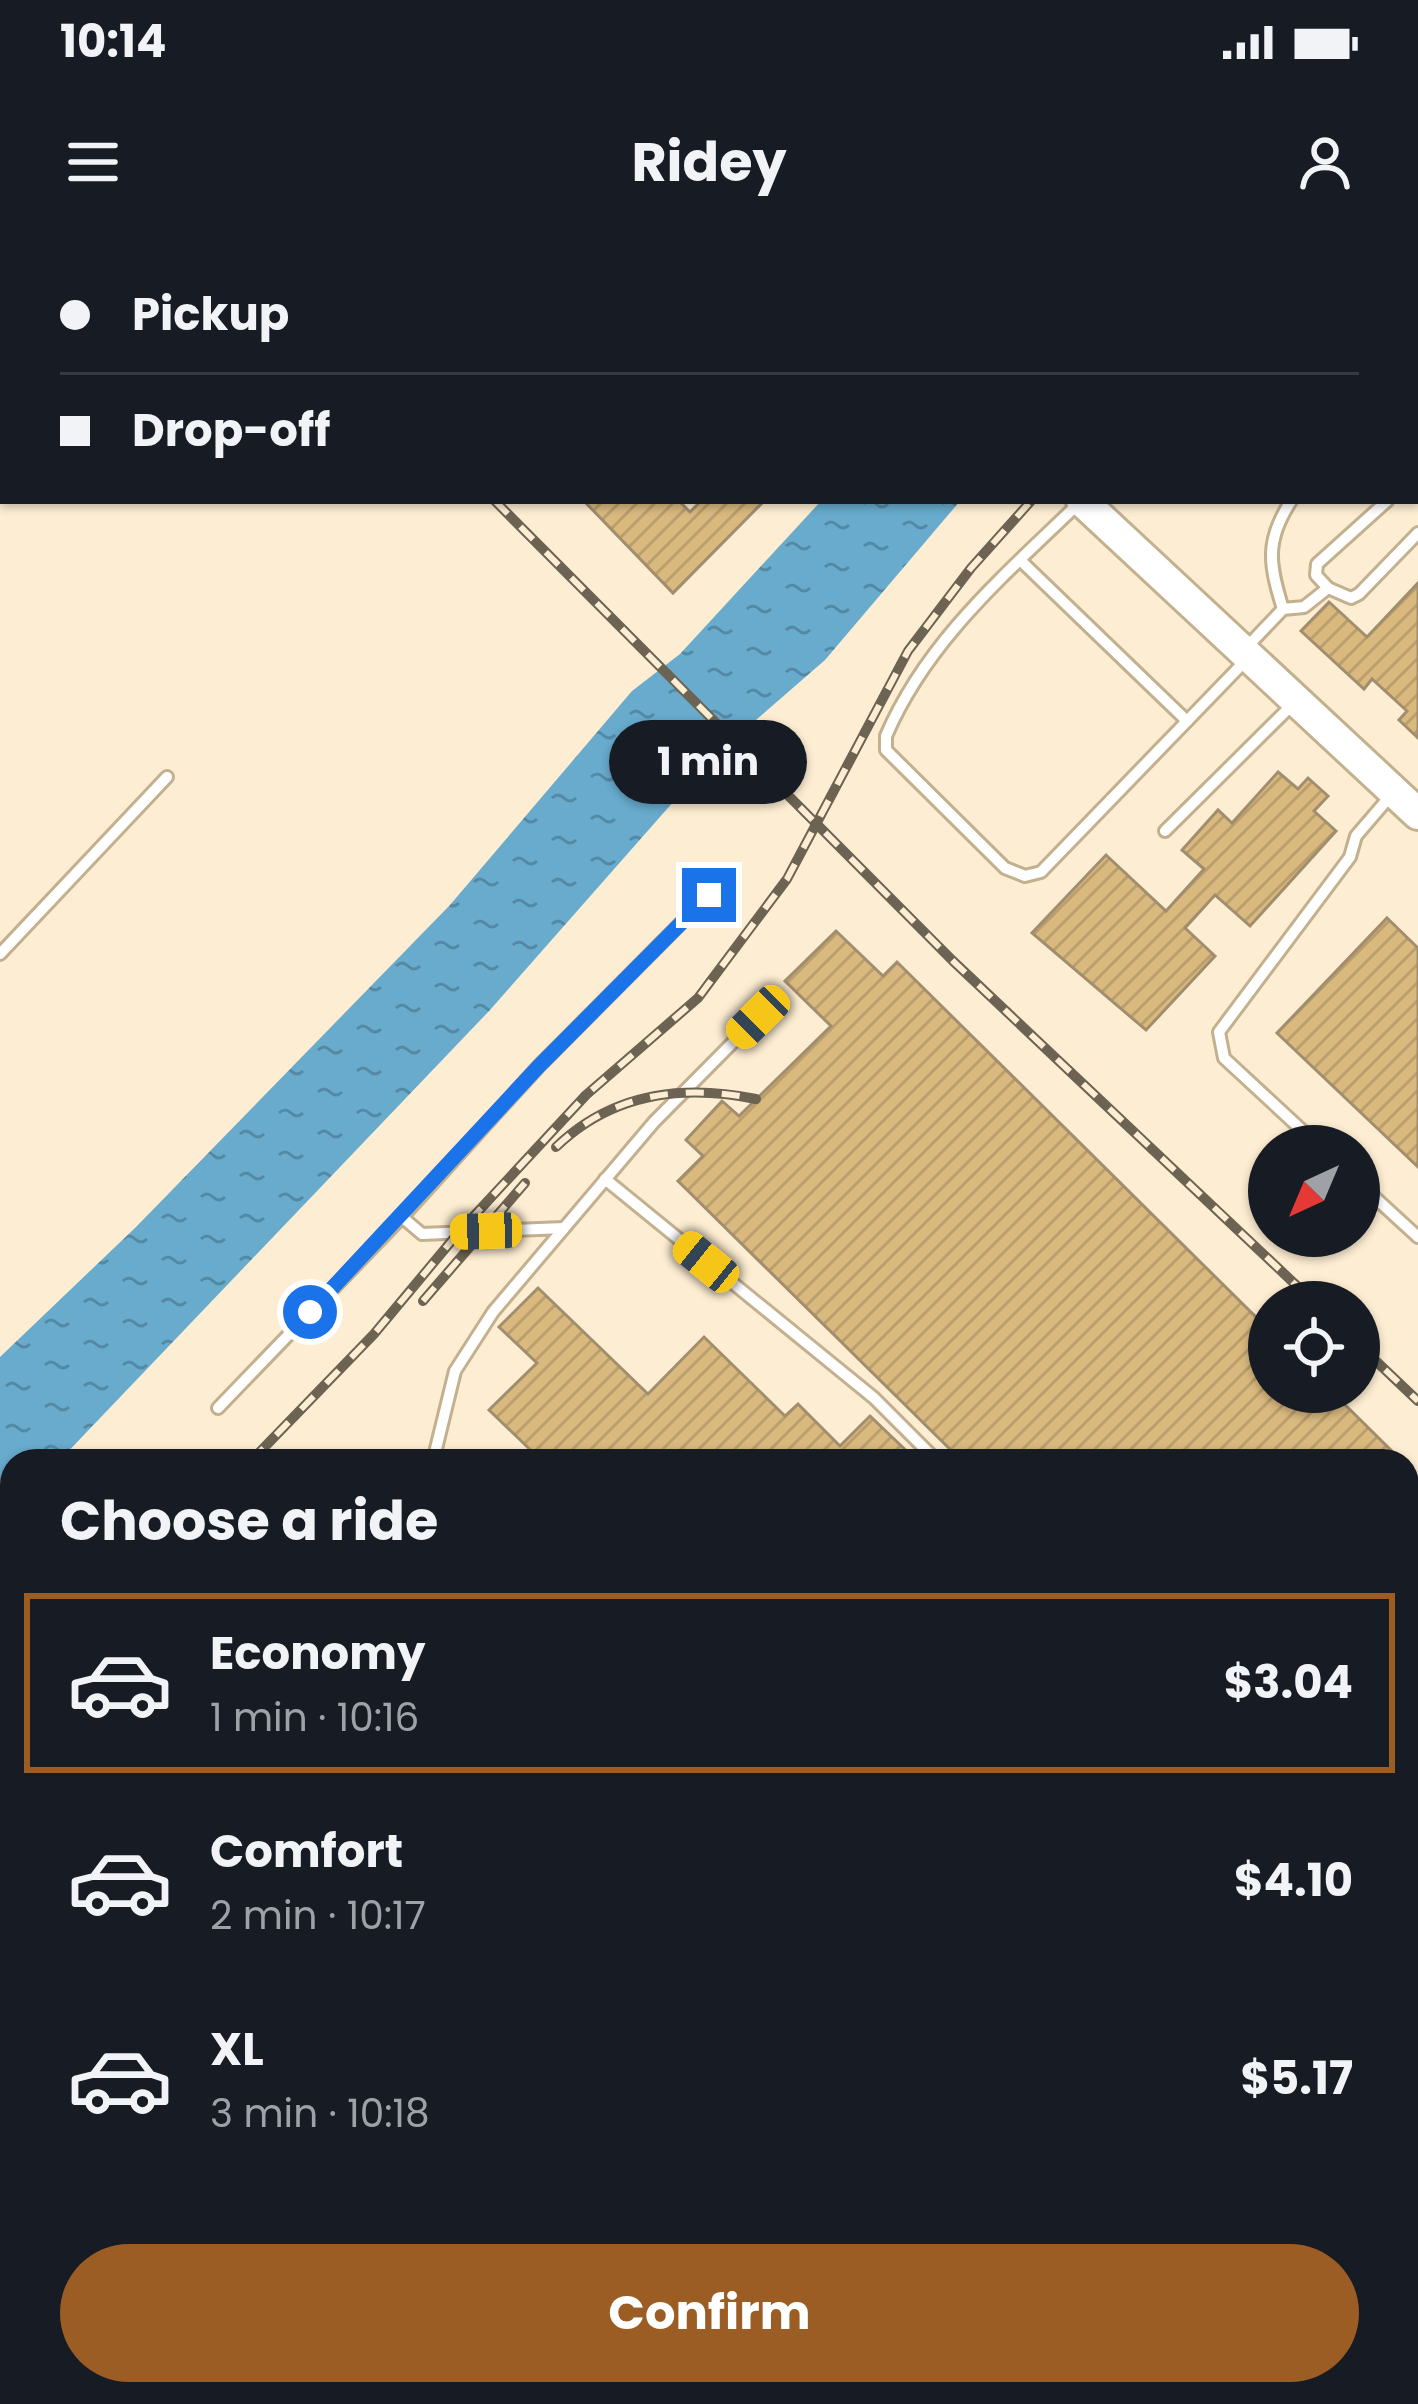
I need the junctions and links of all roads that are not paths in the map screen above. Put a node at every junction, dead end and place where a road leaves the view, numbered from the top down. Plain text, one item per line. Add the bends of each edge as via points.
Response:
1 (1079, 504) edge
2 (1085, 504) edge
3 (1289, 504) edge
4 (1384, 504) edge
5 (1418, 533) edge
6 (1020, 560) junction
7 (1328, 588) junction
8 (1283, 609) junction
9 (1246, 654) junction
10 (1297, 700) junction
11 (1187, 721) junction
12 (167, 777) dead end
13 (1394, 791) junction
14 (1418, 814) edge
15 (1165, 831) dead end
16 (709, 895) dead end
17 (0, 954) edge
18 (758, 1017) dead end
19 (1296, 1125) edge
20 (605, 1180) junction
21 (1380, 1203) edge
22 (402, 1217) junction
23 (564, 1228) junction
24 (1418, 1238) edge
25 (218, 1408) dead end
26 (436, 1449) edge
27 (925, 1449) edge

1 - 6 lane
2 - 9 main road
3 - 8 lane via 1268,550
4 - 7 lane via 1317,564
5 - 7 lane via 1359,594
6 - 11 lane
6 - 11 lane via 938,646 886,736 886,750 1005,868 1041,872
7 - 8 lane via 1304,607
8 - 9 lane
9 - 10 main road
9 - 11 lane
10 - 13 main road
10 - 15 lane
12 - 17 lane
13 - 14 main road
13 - 19 lane via 1219,1032 1224,1058
16 - 22 lane
18 - 20 lane
20 - 23 lane
20 - 27 lane via 874,1398
21 - 24 lane
22 - 23 lane via 422,1234
22 - 25 lane
23 - 26 lane via 455,1372

